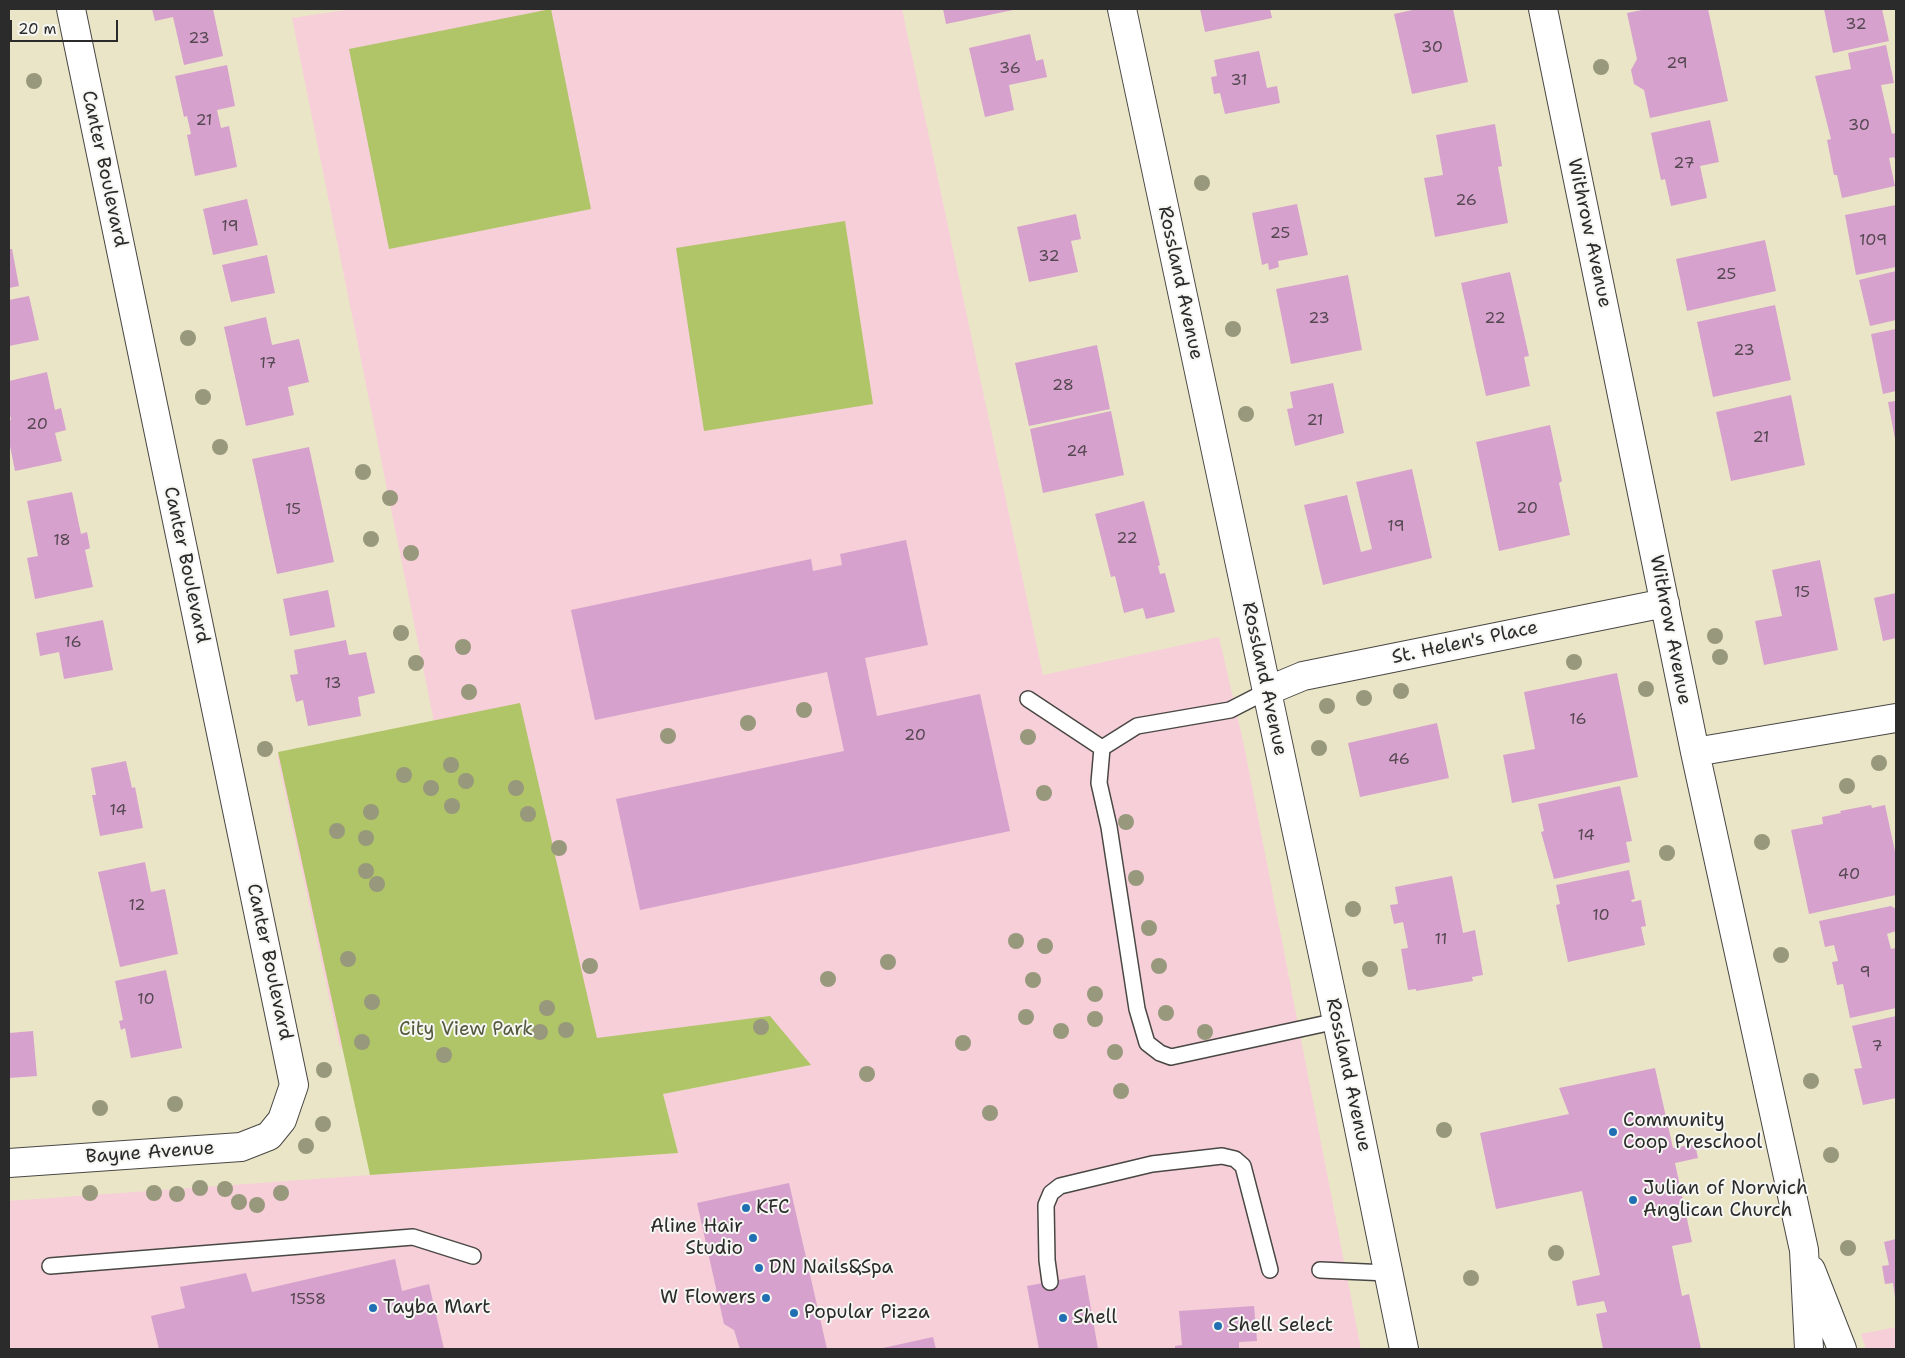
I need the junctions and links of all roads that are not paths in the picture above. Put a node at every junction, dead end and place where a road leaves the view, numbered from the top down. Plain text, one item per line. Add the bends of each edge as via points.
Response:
1 (70, 9) edge
2 (1122, 9) edge
3 (1543, 9) edge
4 (1665, 603) junction
5 (1267, 691) junction
6 (1028, 699) dead end
7 (1896, 718) edge
8 (1102, 748) junction
9 (1695, 752) junction
10 (1337, 1021) junction
11 (282, 1120) joint
12 (9, 1163) edge
13 (1804, 1250) junction
14 (473, 1256) dead end
15 (50, 1266) dead end
16 (1270, 1270) dead end
17 (1320, 1270) dead end
18 (1388, 1273) junction
19 (1050, 1282) dead end
20 (1404, 1349) edge
21 (1809, 1349) edge
22 (1842, 1349) edge

1 - 11 street, Canter Boulevard via 294,1085
2 - 5 street, Rossland Avenue
3 - 4 street, Withrow Avenue
4 - 5 street, St. Helen's Place via 1303,676
4 - 9 street, Withrow Avenue
5 - 8 lane via 1230,710 1136,726
5 - 10 street, Rossland Avenue
6 - 8 lane
7 - 9 street
8 - 10 lane via 1099,783 1109,827 1137,1009 1147,1043 1171,1057
9 - 13 street, Withrow Avenue
10 - 18 street, Rossland Avenue
11 - 12 street, Bayne Avenue via 269,1136 241,1147
13 - 21 street, Withrow Avenue
13 - 22 street, Withrow Avenue
14 - 15 lane via 413,1237
16 - 19 lane via 1243,1166 1235,1159 1222,1156 1152,1164 1060,1186 1051,1193 1046,1205
17 - 18 lane
18 - 20 street, Rossland Avenue

